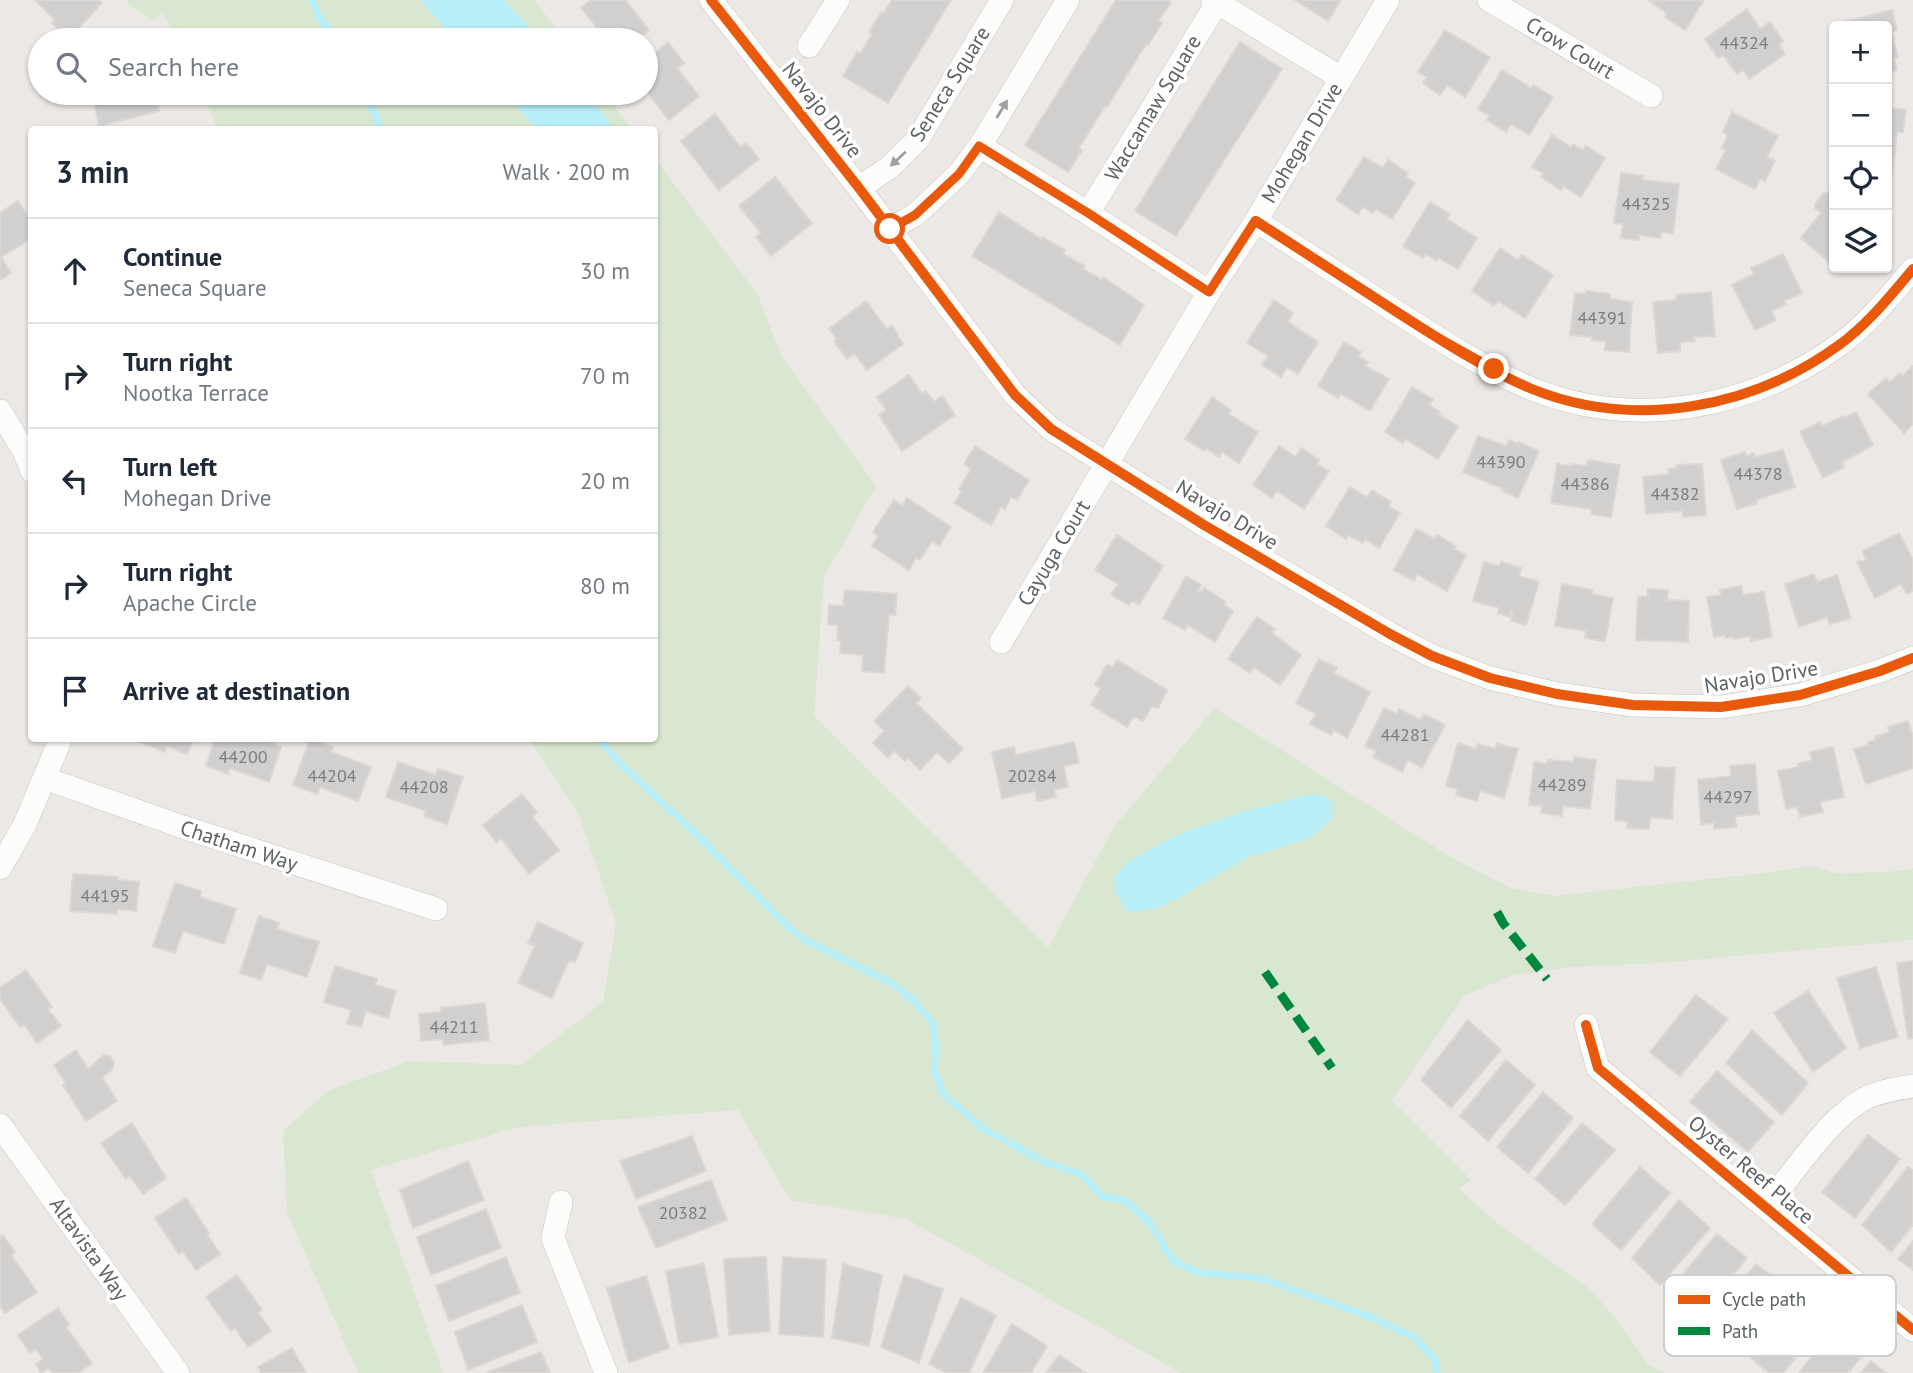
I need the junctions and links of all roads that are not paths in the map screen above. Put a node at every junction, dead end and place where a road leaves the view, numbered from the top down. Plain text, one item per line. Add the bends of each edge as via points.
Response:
1 (712, 0) edge
2 (838, 0) edge
3 (1002, 0) edge
4 (1068, 0) edge
5 (1388, 0) edge
6 (1489, 0) edge
7 (1215, 1) edge
8 (810, 46) dead end
9 (1341, 78) junction
10 (1651, 96) dead end
11 (979, 146) junction
12 (859, 188) junction
13 (1088, 213) junction
14 (1255, 221) junction
15 (890, 229) junction
16 (1913, 269) edge
17 (1209, 292) junction
18 (0, 411) edge
19 (28, 461) edge
20 (1107, 464) junction
21 (1002, 642) dead end
22 (1913, 658) edge
23 (59, 742) edge
24 (44, 778) junction
25 (0, 868) edge
26 (436, 909) dead end
27 (1586, 1026) dead end
28 (1913, 1086) edge
29 (0, 1125) edge
30 (562, 1202) dead end
31 (1766, 1207) junction
32 (1847, 1275) edge
33 (1896, 1316) edge
34 (1913, 1330) edge
35 (178, 1373) edge
36 (606, 1373) edge

1 - 12 street, Navajo Drive
2 - 8 street
3 -> 12 street, Seneca Square via 918,139 890,167
11 -> 4 street
5 - 9 street, Mohegan Drive
6 - 10 street, Crow Court
7 - 9 street
7 - 13 street, Waccamaw Square
9 - 14 street, Mohegan Drive
11 - 13 street
11 - 15 street via 959,174 915,215
12 - 15 street, Navajo Drive
13 - 17 street
14 - 16 street via 1503,374 1580,404 1630,411 1689,408 1745,394 1796,372 1840,345 1879,310
14 - 17 street, Mohegan Drive
15 - 20 street, Navajo Drive via 1016,395 1051,429
17 - 20 street, Mohegan Drive
18 - 19 street
20 - 21 street, Cayuga Court
20 - 22 street, Navajo Drive via 1390,634 1432,656 1517,685 1633,705 1721,706 1800,695
23 - 24 street
24 - 25 street
24 - 26 street, Chatham Way
27 - 31 street, Oyster Reef Place via 1598,1068
28 - 31 street via 1869,1097 1835,1120
29 - 35 street, Altavista Way
30 - 36 street via 553,1238
31 - 32 street, Oyster Reef Place
33 - 34 street, Oyster Reef Place

